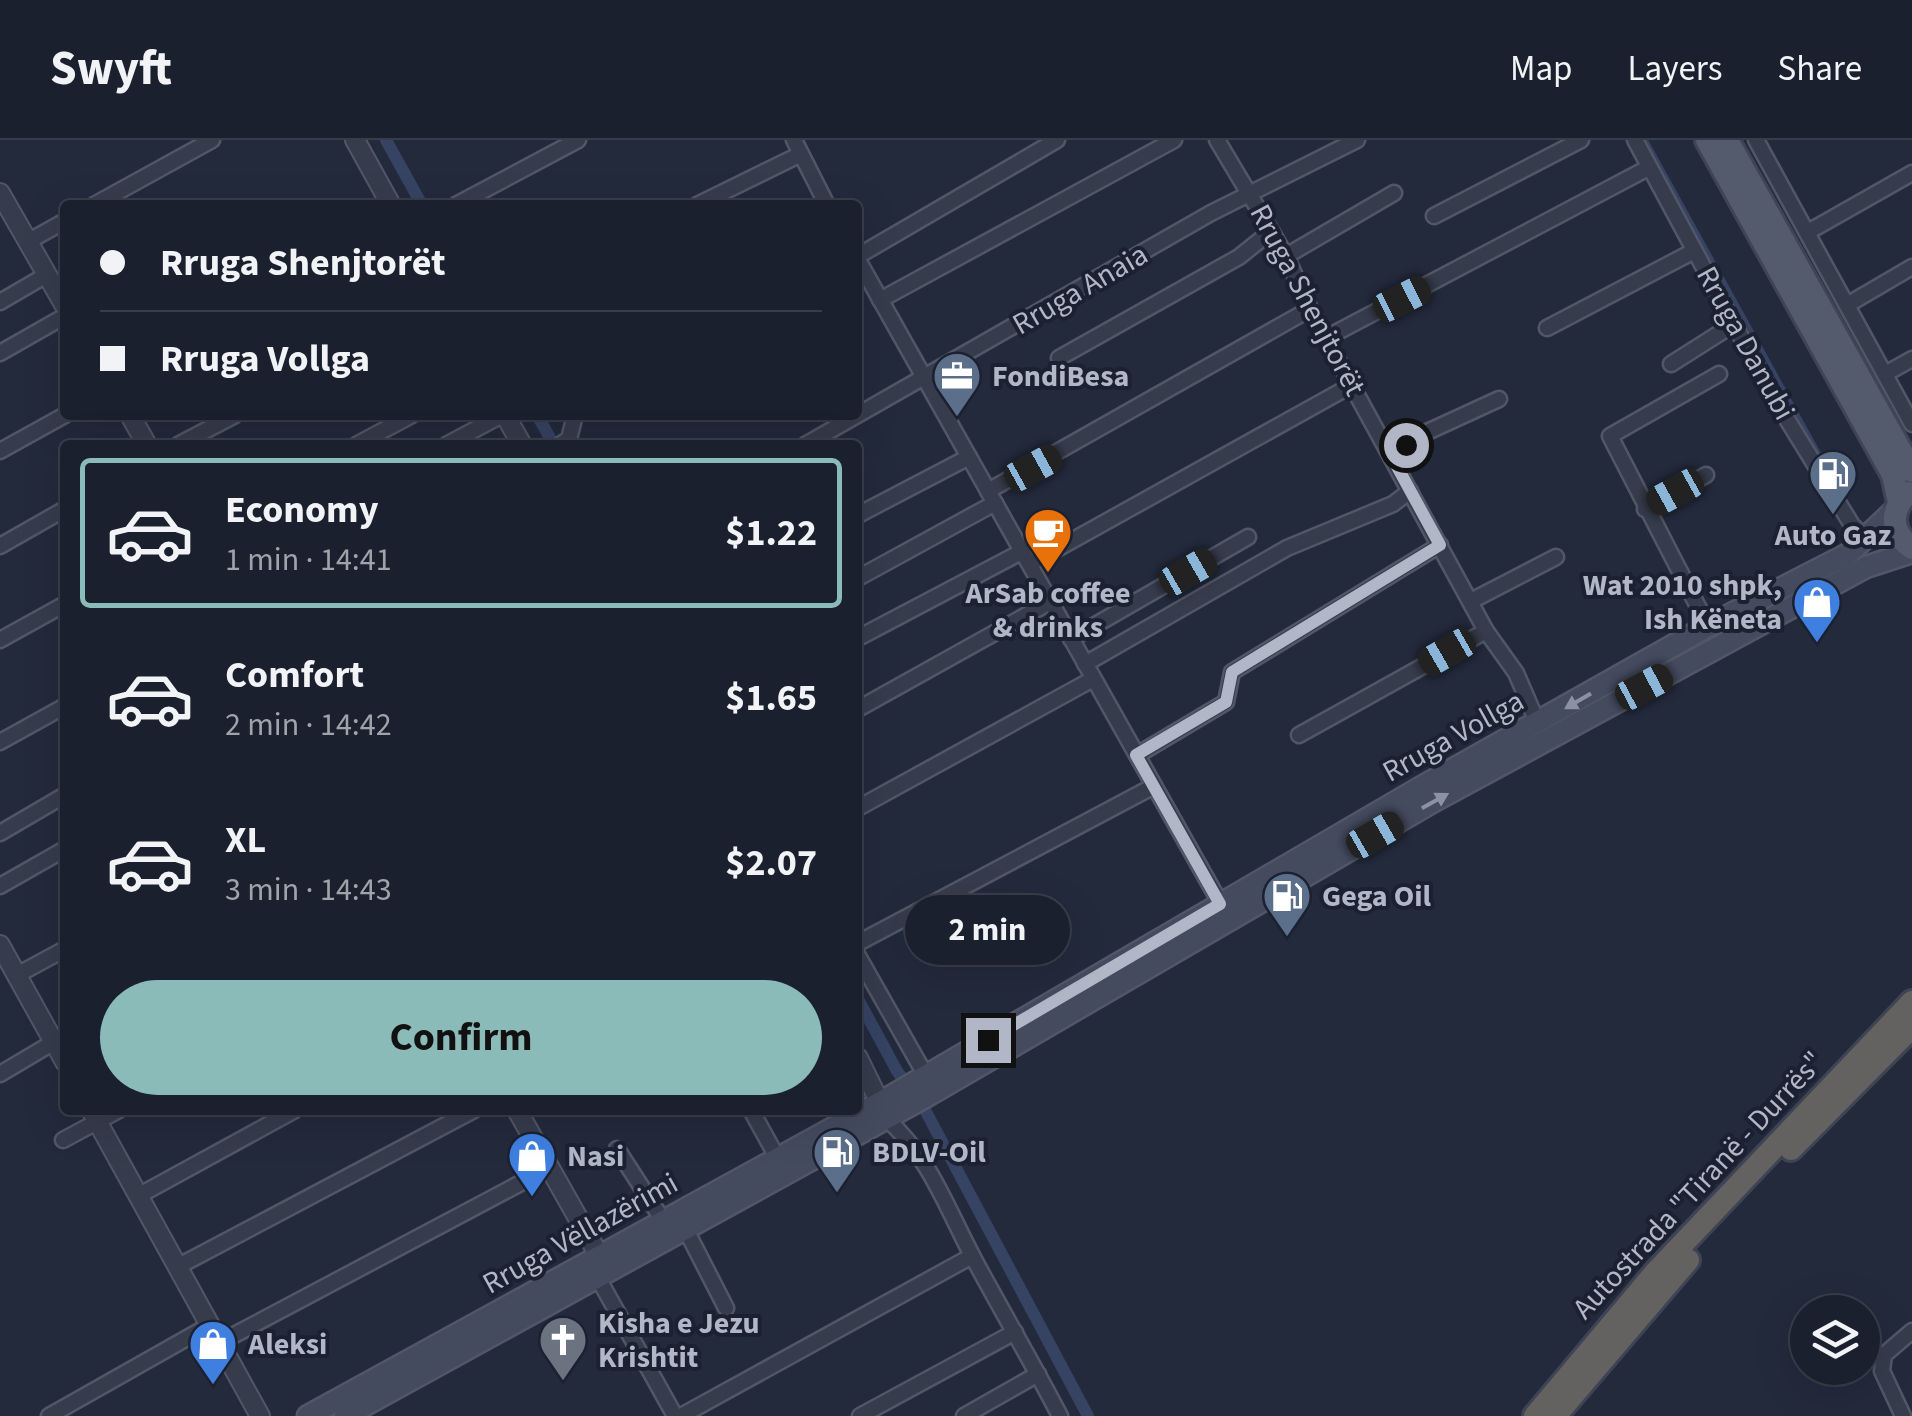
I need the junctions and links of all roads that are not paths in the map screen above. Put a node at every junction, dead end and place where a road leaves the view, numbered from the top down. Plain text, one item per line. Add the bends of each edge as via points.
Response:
1 (212, 140) edge
2 (354, 140) edge
3 (578, 140) edge
4 (1057, 140) edge
5 (1174, 140) edge
6 (1217, 140) edge
7 (1358, 140) edge
8 (1581, 140) edge
9 (1635, 140) edge
10 (1708, 140) edge
11 (1728, 140) edge
12 (1756, 140) edge
13 (798, 147) edge
14 (1648, 168) junction
15 (1912, 173) edge
16 (1394, 193) dead end
17 (1252, 195) junction
18 (1, 199) edge
19 (103, 200) edge
20 (388, 200) edge
21 (465, 200) edge
22 (706, 200) edge
23 (824, 200) edge
24 (1434, 216) dead end
25 (60, 223) edge
26 (1808, 232) junction
27 (1268, 233) junction
28 (28, 240) junction
29 (1694, 250) junction
30 (862, 256) edge
31 (1286, 256) junction
32 (862, 266) edge
33 (1912, 267) edge
34 (48, 274) junction
35 (60, 297) edge
36 (880, 300) junction
37 (0, 302) edge
38 (1847, 305) junction
39 (1310, 309) junction
40 (60, 319) edge
41 (1734, 324) junction
42 (1547, 328) dead end
43 (1326, 338) junction
44 (0, 353) edge
45 (1059, 358) dead end
46 (1912, 359) edge
47 (1671, 364) dead end
48 (1719, 374) dead end
49 (1885, 374) junction
50 (924, 378) junction
51 (1352, 384) junction
52 (1499, 399) dead end
53 (862, 413) edge
54 (60, 418) edge
55 (226, 420) edge
56 (403, 420) edge
57 (494, 420) edge
58 (850, 420) edge
59 (1912, 424) edge
60 (188, 440) edge
61 (365, 440) edge
62 (456, 440) edge
63 (815, 440) edge
64 (1388, 450) junction
65 (0, 452) edge
66 (969, 457) junction
67 (1912, 471) edge
68 (1706, 475) dead end
69 (1410, 491) junction
70 (992, 497) junction
71 (1902, 501) edge
72 (1644, 509) junction
73 (60, 512) edge
74 (862, 513) edge
75 (1248, 537) dead end
76 (1867, 540) junction
77 (1440, 545) junction
78 (0, 546) edge
79 (1912, 550) edge
80 (1556, 557) dead end
81 (1026, 558) junction
82 (862, 576) edge
83 (1471, 601) junction
84 (1050, 602) junction
85 (60, 607) edge
86 (1708, 626) junction
87 (1486, 631) junction
88 (862, 636) edge
89 (1071, 638) junction
90 (0, 640) edge
91 (1085, 664) junction
92 (1094, 679) junction
93 (862, 706) edge
94 (60, 709) edge
95 (1538, 724) junction
96 (1300, 736) dead end
97 (0, 742) edge
98 (1136, 755) junction
99 (1154, 786) junction
100 (60, 798) edge
101 (862, 806) edge
102 (0, 833) edge
103 (60, 852) edge
104 (0, 886) edge
105 (1225, 912) junction
106 (862, 940) edge
107 (0, 945) edge
108 (60, 951) edge
109 (862, 964) edge
110 (9, 970) edge
111 (1912, 1002) edge
112 (1912, 1027) edge
113 (58, 1042) edge
114 (862, 1065) edge
115 (0, 1074) edge
116 (925, 1083) junction
117 (887, 1108) junction
118 (286, 1115) edge
119 (465, 1115) edge
120 (519, 1115) edge
121 (754, 1115) edge
122 (94, 1116) edge
123 (63, 1140) dead end
124 (617, 1149) dead end
125 (778, 1159) junction
126 (549, 1168) junction
127 (138, 1196) junction
128 (664, 1222) junction
129 (685, 1228) junction
130 (972, 1256) junction
131 (598, 1266) junction
132 (178, 1267) junction
133 (726, 1308) dead end
134 (210, 1326) junction
135 (1912, 1331) edge
136 (1014, 1332) junction
137 (219, 1343) junction
138 (1038, 1374) junction
139 (49, 1416) edge
140 (260, 1416) edge
141 (308, 1416) edge
142 (346, 1416) edge
143 (678, 1416) edge
144 (860, 1416) edge
145 (964, 1416) edge
146 (1060, 1416) edge
147 (1535, 1416) edge
148 (1555, 1416) edge
149 (1901, 1416) edge

1 - 19 street
2 - 20 street
3 - 21 street
4 - 30 street
5 - 36 street
6 - 17 street, Rruga Shenjtorët
7 - 17 street, Rruga Anaia
8 - 24 street
9 - 14 street, Rruga Danubi
10 - 71 main road
11 - 67 main road
12 - 26 street
13 - 22 street
13 - 23 street
14 - 29 street, Rruga Danubi
14 - 43 street
15 - 26 street
16 - 31 street
17 - 27 street, Rruga Shenjtorët
17 - 50 street, Rruga Anaia
18 - 28 street
25 - 28 street
26 - 38 street
27 - 31 street, Rruga Shenjtorët
27 - 45 street via 1239,257
28 - 34 street
29 - 41 street, Rruga Danubi
29 - 42 street
31 - 39 street, Rruga Shenjtorët
32 - 36 street
33 - 38 street
34 - 35 street
34 - 37 street
36 - 50 street
38 - 49 street
39 - 43 street, Rruga Shenjtorët
39 - 70 street
40 - 44 street
41 - 47 street
41 - 76 street, Rruga Danubi
43 - 51 street, Rruga Shenjtorët
46 - 49 street
48 - 72 street via 1614,432 1610,444
49 - 59 street
50 - 53 street, Rruga Anaia
50 - 66 street
51 - 64 street, Rruga Shenjtorët
51 - 81 street
52 - 64 street
54 - 65 street
55 - 60 street
56 - 61 street
57 - 62 street
58 - 63 street, Rruga Anaia
64 - 69 street, Rruga Shenjtorët
66 - 70 street
66 - 74 street
68 - 72 street
69 - 77 street, Rruga Shenjtorët
69 - 91 street via 1287,548
70 - 81 street
70 - 82 street
71 - 76 main road, Rruga Vollga
71 - 79 main road via 1897,533
72 - 86 street
73 - 78 street
75 - 89 street
76 - 86 main road, Rruga Vollga
77 - 83 street, Rruga Shenjtorët
77 - 98 street via 1232,672 1226,702
105 -> 79 main road, Rruga Vollga via 1866,567
80 - 83 street
81 - 84 street
81 - 88 street
83 - 87 street, Rruga Shenjtorët
84 - 89 street
84 - 93 street
85 - 90 street
86 -> 95 main road, Rruga Vollga
87 - 95 street, Rruga Shenjtorët via 1516,673
87 - 96 street
89 - 91 street
91 - 92 street
92 - 98 street
92 - 101 street
94 - 97 street
95 - 105 main road, Rruga Vollga
98 - 99 street
99 - 105 street
99 - 106 street
100 - 102 street
103 - 104 street
105 - 116 main road, Rruga Vollga
107 - 110 street
108 - 110 street
109 - 116 street
110 - 113 street
111 - 147 highway, Autostrada "Tiranë - Durrës" via 1655,1273
112 - 148 highway, Autostrada "Tiranë - Durrës" via 1672,1277
113 - 115 street
114 - 117 street
116 - 117 main road, Rruga Vollga
117 - 125 main road, Rruga Vëllazërimi
117 - 129 main road, Rruga Vëllazërimi
117 - 130 street via 936,1178
118 - 127 street
119 - 132 street
120 - 126 street
121 - 125 street
122 - 123 street
122 - 127 street
124 - 128 street
125 - 128 main road, Rruga Vëllazërimi
126 - 131 street
126 - 137 street
127 - 132 street
128 - 131 main road, Rruga Vëllazërimi
129 - 131 main road, Rruga Vëllazërimi
129 - 133 street
130 - 136 street
130 - 143 street
131 - 141 main road, Rruga Vëllazërimi
131 - 142 main road, Rruga Vëllazërimi
131 - 143 street
132 - 134 street
134 - 137 street
134 - 139 street
135 - 149 street via 1884,1355 1882,1371
136 - 138 street
136 - 144 street
137 - 140 street
138 - 145 street
138 - 146 street

